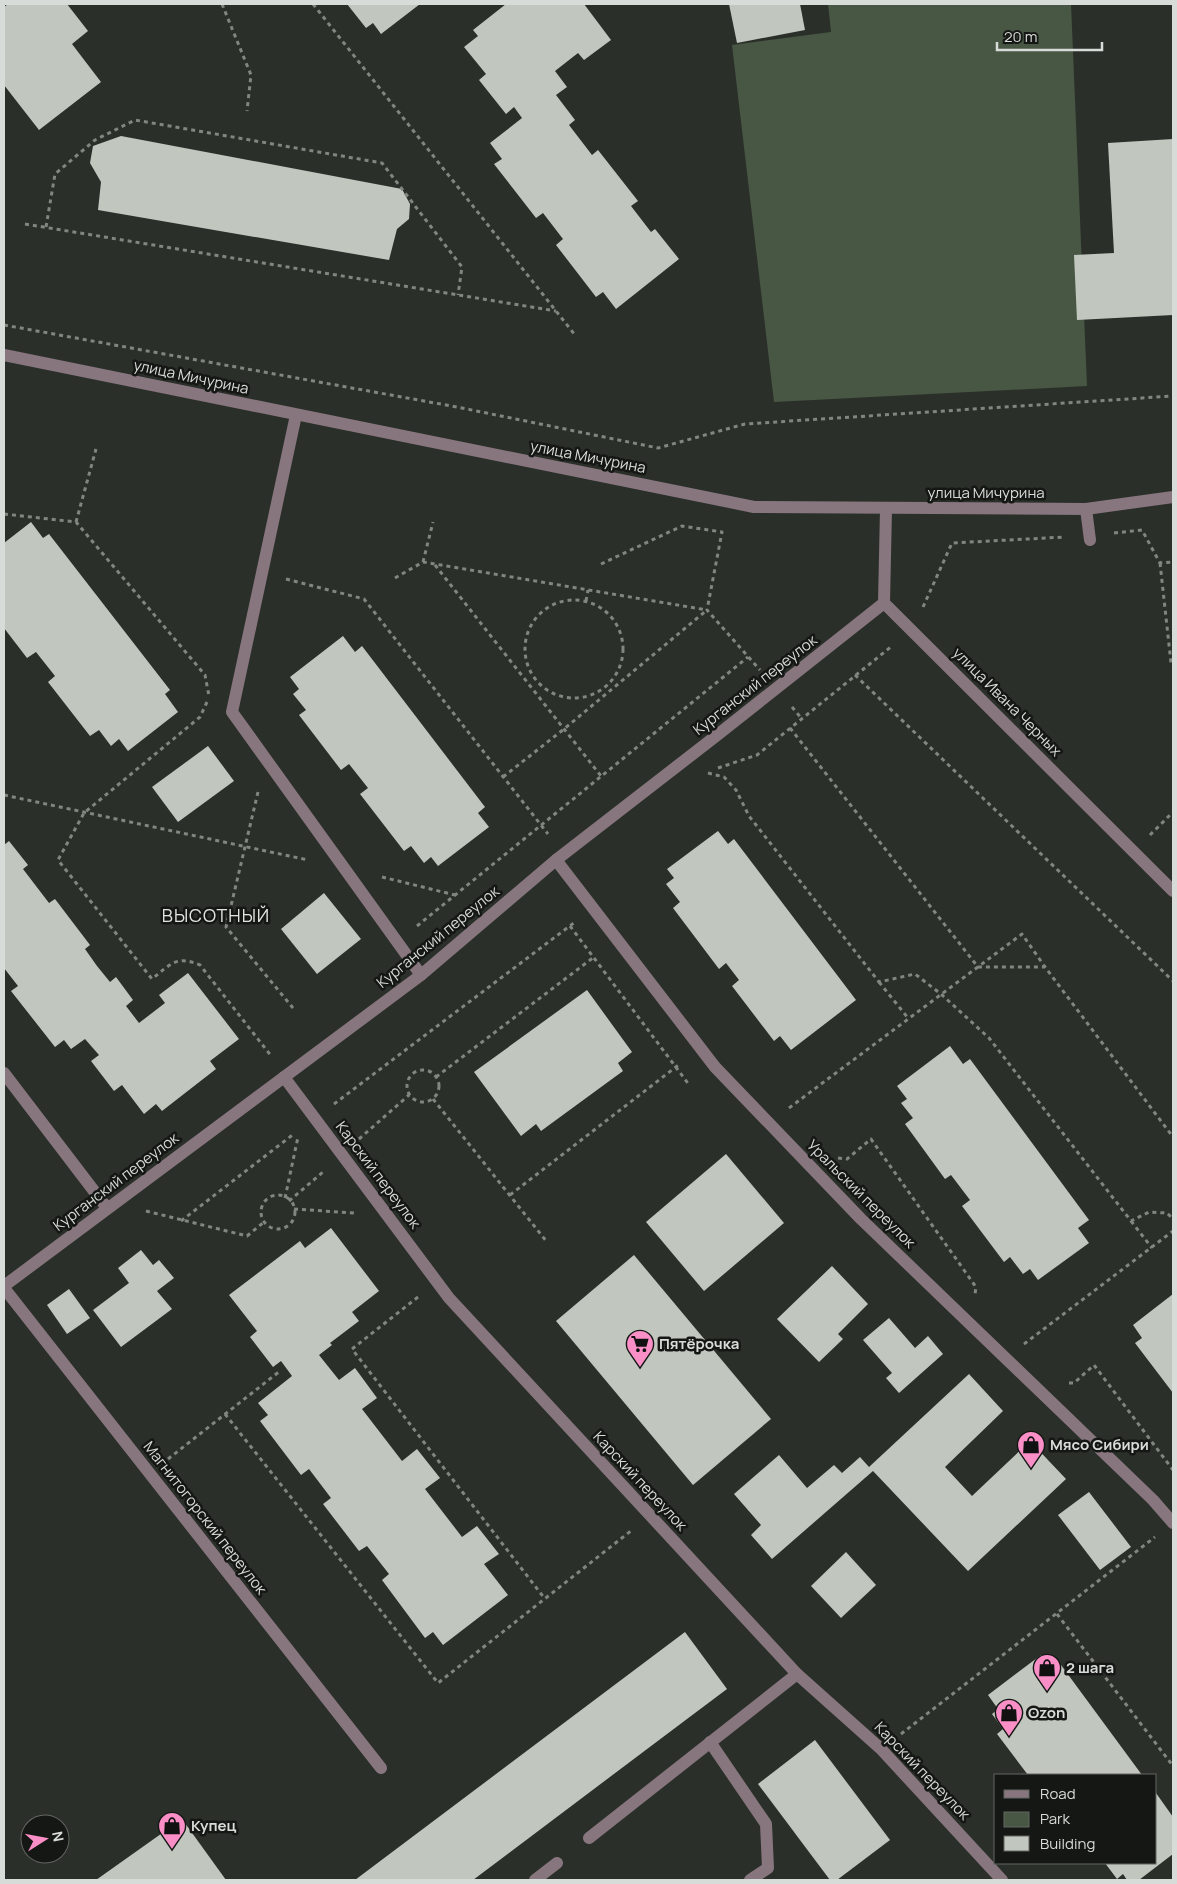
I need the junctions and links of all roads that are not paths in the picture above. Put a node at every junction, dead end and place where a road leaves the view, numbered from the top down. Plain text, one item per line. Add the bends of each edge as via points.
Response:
1 (4, 355) edge
2 (296, 415) junction
3 (1173, 497) edge
4 (886, 509) junction
5 (1086, 509) junction
6 (1090, 538) road end
7 (884, 602) junction
8 (561, 856) junction
9 (1173, 891) edge
10 (421, 975) junction
11 (4, 1073) edge
12 (284, 1077) junction
13 (111, 1206) junction
14 (4, 1287) edge
15 (1173, 1523) edge
16 (797, 1674) junction
17 (710, 1742) junction
18 (380, 1768) dead end
19 (589, 1838) dead end
20 (557, 1863) dead end
21 (535, 1880) edge
22 (750, 1880) edge
23 (1002, 1880) edge

1 - 2 street, улица Мичурина
2 - 4 street, улица Мичурина via 754,507
2 - 10 street via 232,712
3 - 5 street, улица Мичурина
4 - 5 street, улица Мичурина
4 - 7 street
5 - 6 street
7 - 8 street, Курганский переулок
7 - 9 street, улица Ивана Черных
8 - 10 street, Курганский переулок
8 - 15 street, Уральский переулок via 593,908 715,1067 861,1219 1153,1500
10 - 12 street, Курганский переулок
11 - 13 street
12 - 13 street, Курганский переулок
12 - 16 street, Карский переулок via 449,1298
13 - 14 street, Курганский переулок
14 - 18 street, Магнитогорский переулок
16 - 17 street
16 - 23 street, Карский переулок via 881,1749
17 - 19 street
17 - 22 street via 766,1824 768,1868
20 - 21 street

